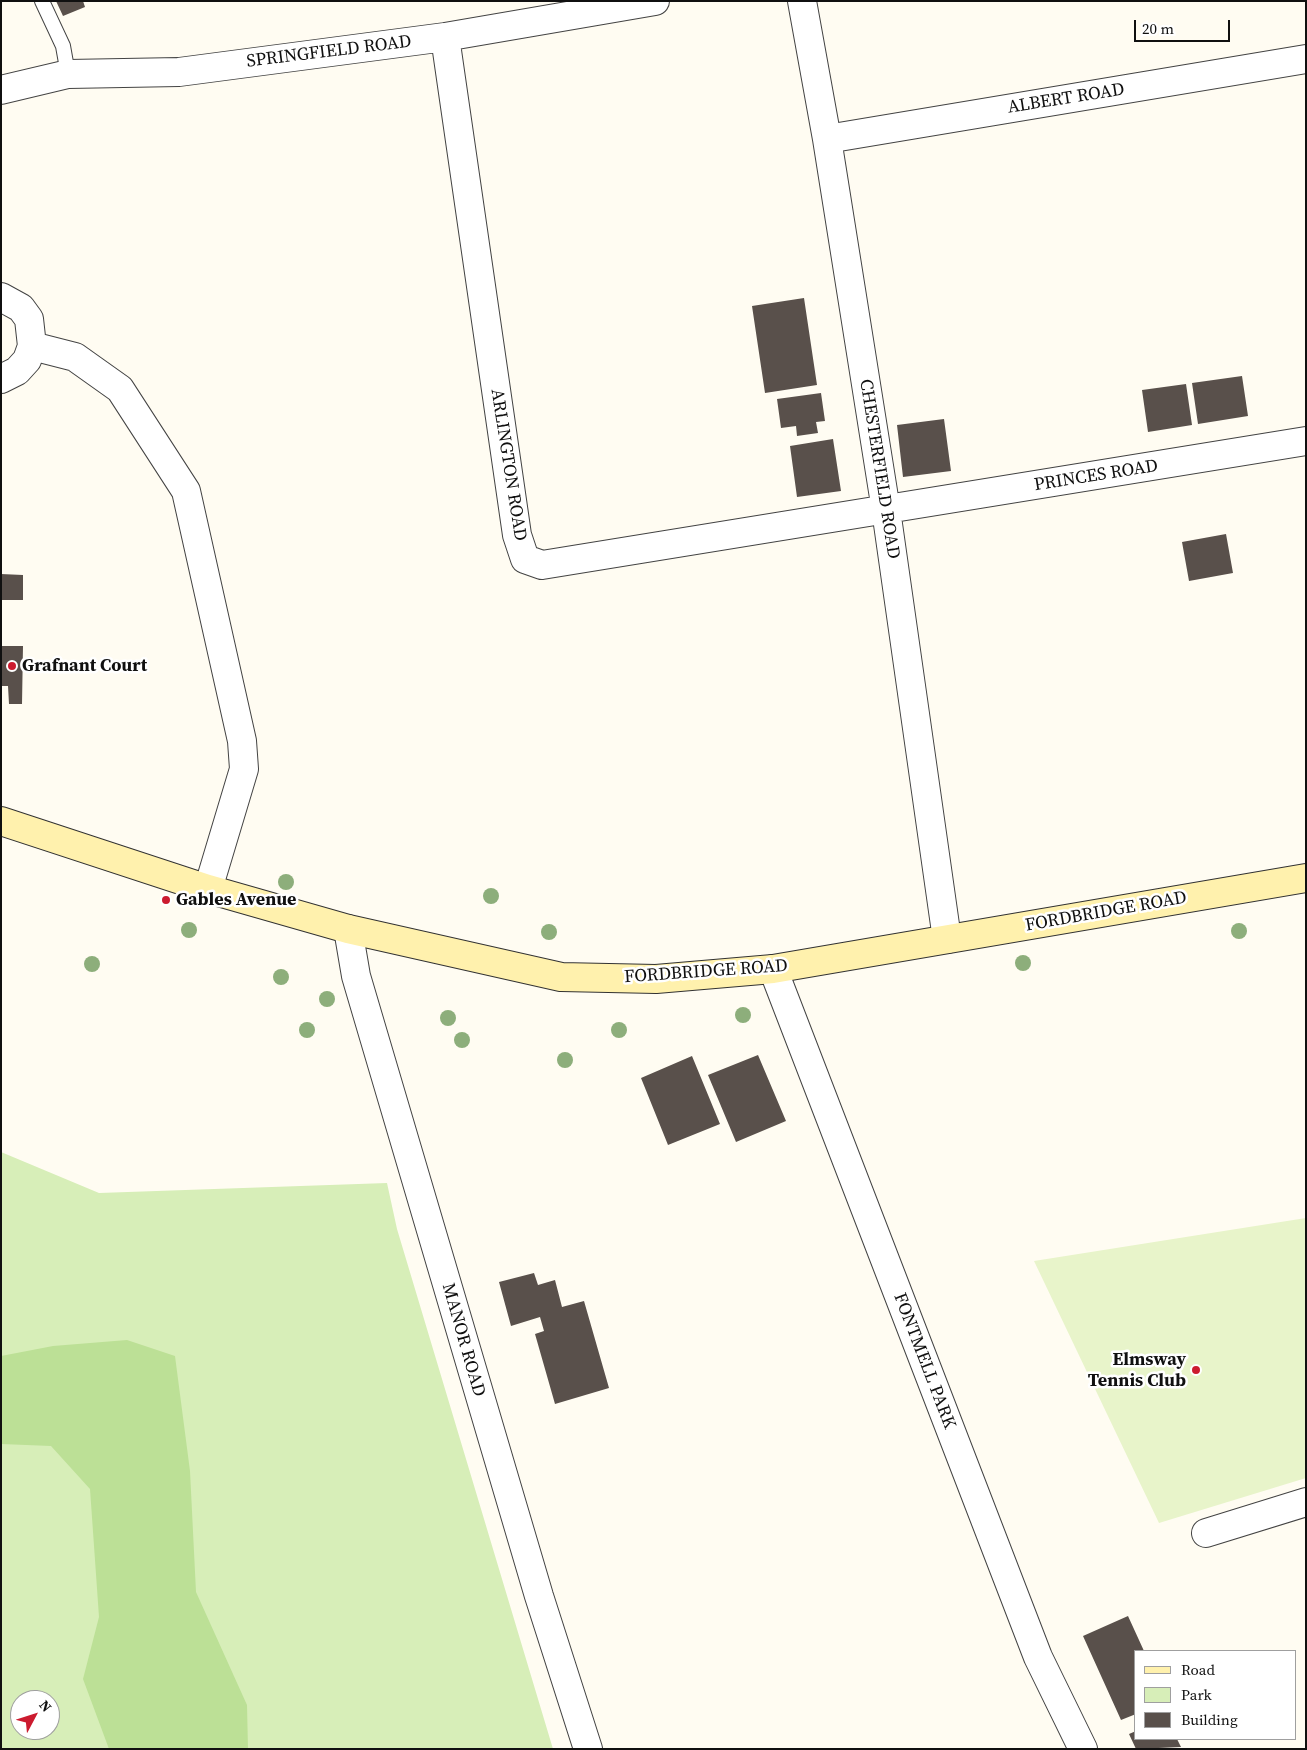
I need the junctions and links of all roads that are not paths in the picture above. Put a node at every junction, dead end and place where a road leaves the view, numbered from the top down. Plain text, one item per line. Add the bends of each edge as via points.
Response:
1 (42, 1) edge
2 (655, 1) edge
3 (802, 1) edge
4 (445, 37) junction
5 (1306, 59) edge
6 (68, 74) junction
7 (1, 90) edge
8 (827, 138) junction
9 (1, 297) edge
10 (32, 346) junction
11 (1, 379) edge
12 (1306, 441) edge
13 (886, 510) junction
14 (1, 821) edge
15 (1306, 878) edge
16 (208, 889) junction
17 (348, 929) junction
18 (947, 939) junction
19 (773, 969) junction
20 (1306, 1502) edge
21 (1206, 1534) dead end
22 (588, 1749) edge
23 (1083, 1749) edge

1 - 6 lane via 63,46
2 - 4 street, SPRINGFIELD ROAD
3 - 8 street, CHESTERFIELD ROAD
4 - 6 street, SPRINGFIELD ROAD via 179,72
4 - 13 street, ARLINGTON ROAD via 517,535 525,559 542,565
5 - 8 street, ALBERT ROAD
6 - 7 street, SPRINGFIELD ROAD
8 - 13 street, CHESTERFIELD ROAD
9 - 10 street via 21,308 29,319
10 - 11 street via 27,360 17,371
10 - 16 street via 75,357 120,389 186,491 242,741 244,770
12 - 13 street, PRINCES ROAD
13 - 18 street, CHESTERFIELD ROAD
14 - 16 main road, FORDBRIDGE ROAD
15 - 18 main road, FORDBRIDGE ROAD
16 - 17 main road, FORDBRIDGE ROAD
17 - 19 main road, FORDBRIDGE ROAD via 561,977 656,979
17 - 22 street, MANOR ROAD via 356,976 536,1587
18 - 19 main road, FORDBRIDGE ROAD
19 - 23 street, FONTMELL PARK via 1038,1657
20 - 21 street

